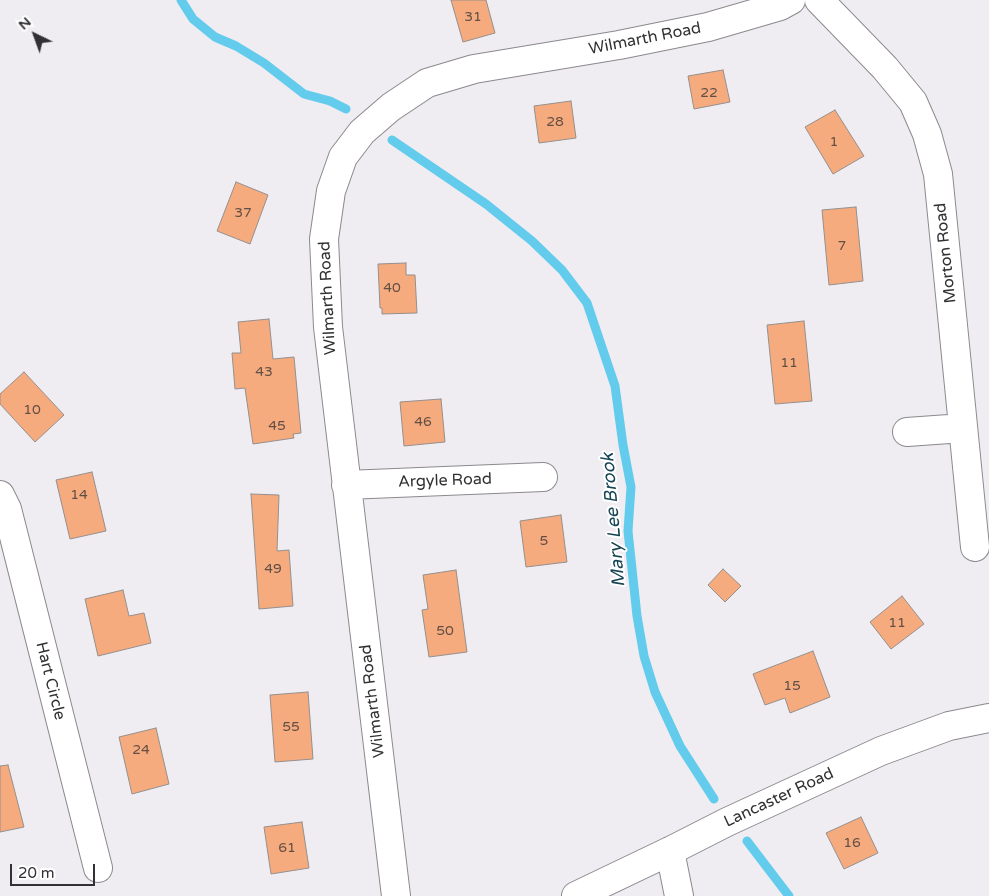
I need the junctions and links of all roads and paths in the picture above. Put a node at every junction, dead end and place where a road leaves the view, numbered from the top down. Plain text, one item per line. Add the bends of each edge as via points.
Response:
1 (791, 0) edge
2 (818, 0) edge
3 (963, 428) junction
4 (907, 432) dead end
5 (543, 477) dead end
6 (346, 485) junction
7 (0, 495) edge
8 (975, 547) dead end
9 (989, 718) edge
10 (670, 851) junction
11 (98, 868) dead end
12 (396, 896) edge
13 (576, 896) edge
14 (679, 896) edge

1 - 6 street, Wilmarth Road via 708,27 474,69 427,83 390,107 362,132 343,157 331,191 324,240 328,327
2 - 3 street, Morton Road via 913,102 927,134 938,174
3 - 4 street
3 - 8 street, Morton Road
5 - 6 street, Argyle Road
6 - 12 street, Wilmarth Road
7 - 11 street, Hart Circle
9 - 10 street, Lancaster Road via 949,726 881,751
10 - 13 street, Lancaster Road
10 - 14 street

